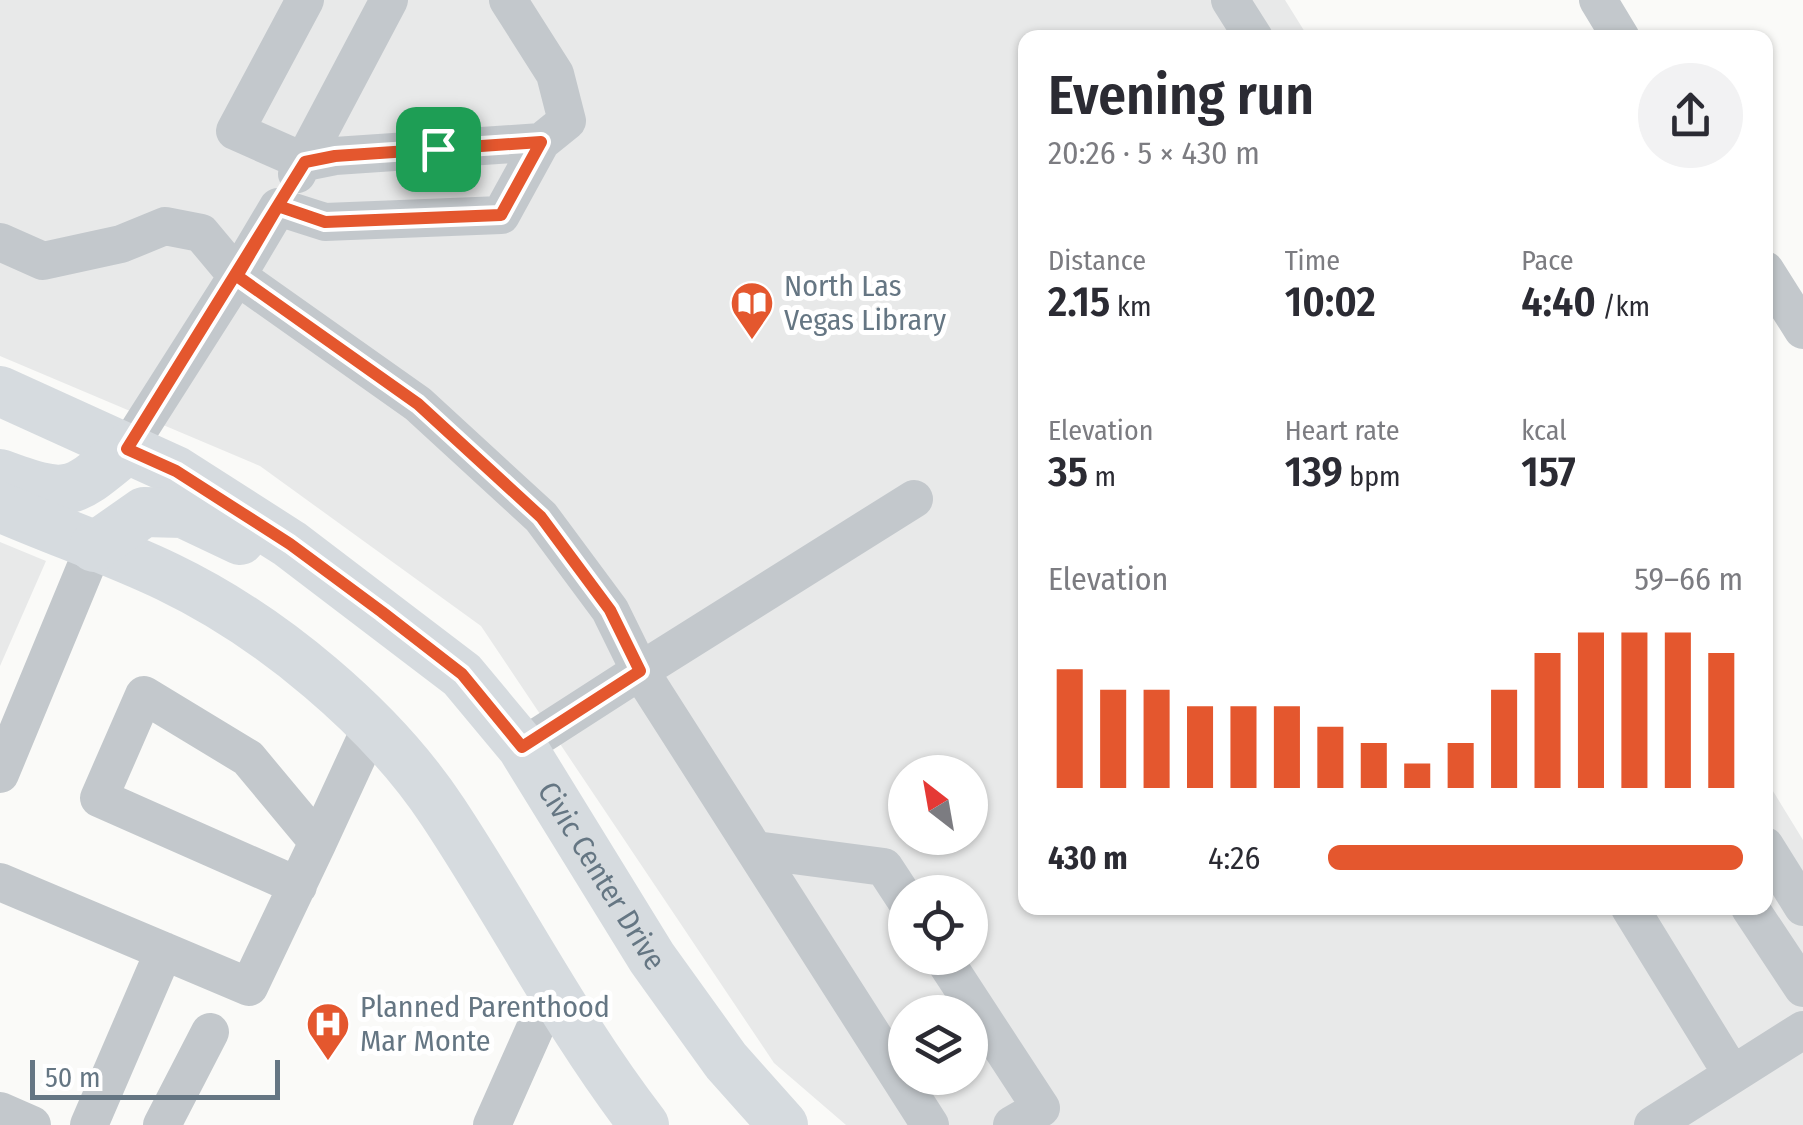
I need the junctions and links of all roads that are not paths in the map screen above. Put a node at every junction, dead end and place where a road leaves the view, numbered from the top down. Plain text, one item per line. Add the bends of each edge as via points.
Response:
1 (305, 0) edge
2 (389, 0) edge
3 (508, 0) edge
4 (1230, 0) edge
5 (1598, 0) edge
6 (1249, 30) edge
7 (1616, 30) edge
8 (541, 142) junction
9 (305, 162) junction
10 (278, 206) junction
11 (0, 242) edge
12 (237, 276) junction
13 (1777, 276) edge
14 (1803, 330) edge
15 (0, 390) edge
16 (127, 449) junction
17 (0, 474) edge
18 (914, 499) dead end
19 (0, 507) edge
20 (290, 544) junction
21 (94, 547) junction
22 (640, 671) junction
23 (372, 725) junction
24 (522, 747) junction
25 (0, 774) edge
26 (318, 842) junction
27 (755, 850) junction
28 (1773, 859) edge
29 (889, 875) edge
30 (0, 882) edge
31 (298, 886) junction
32 (1803, 907) edge
33 (1634, 915) edge
34 (1755, 915) edge
35 (164, 951) junction
36 (954, 975) edge
37 (1803, 988) edge
38 (552, 990) junction
39 (1803, 1030) edge
40 (210, 1032) dead end
41 (1732, 1074) junction
42 (0, 1112) edge
43 (32, 1125) edge
44 (89, 1125) edge
45 (162, 1125) edge
46 (492, 1125) edge
47 (644, 1125) edge
48 (784, 1125) edge
49 (930, 1125) edge
50 (1012, 1125) edge
51 (1653, 1125) edge

1 - 9 street via 235,131
2 - 9 street
3 - 8 street via 556,74 567,122
4 - 6 street
5 - 7 street
8 - 9 street
8 - 10 street via 501,215 325,222
9 - 10 street
10 - 12 street
11 - 12 street via 42,261 122,244 166,226 201,234
12 - 16 street
12 - 22 street via 418,404 541,517 610,610
13 - 14 street
15 - 16 main road, Civic Center Drive
16 - 17 main road via 85,484 50,492
16 - 20 main road, Civic Center Drive via 176,471
18 - 22 street
19 - 21 main road
20 - 21 main road via 238,540 182,514 144,512
20 - 24 main road, Civic Center Drive via 462,674
21 - 23 main road via 169,577 241,620 313,671
21 - 25 street
22 - 24 street
22 - 27 street
23 - 26 street
23 - 38 main road via 441,809
24 - 48 main road, Civic Center Drive via 652,958 726,1061
26 - 31 street
26 - 31 street via 248,758 144,695 99,798
27 - 29 street via 884,867
27 - 49 street
28 - 32 street
30 - 35 street
31 - 35 street via 249,987
33 - 41 street
34 - 37 street
35 - 44 street
36 - 50 street via 1041,1108
38 - 46 street
38 - 47 main road
39 - 41 street
40 - 45 street
41 - 51 street
42 - 43 street

